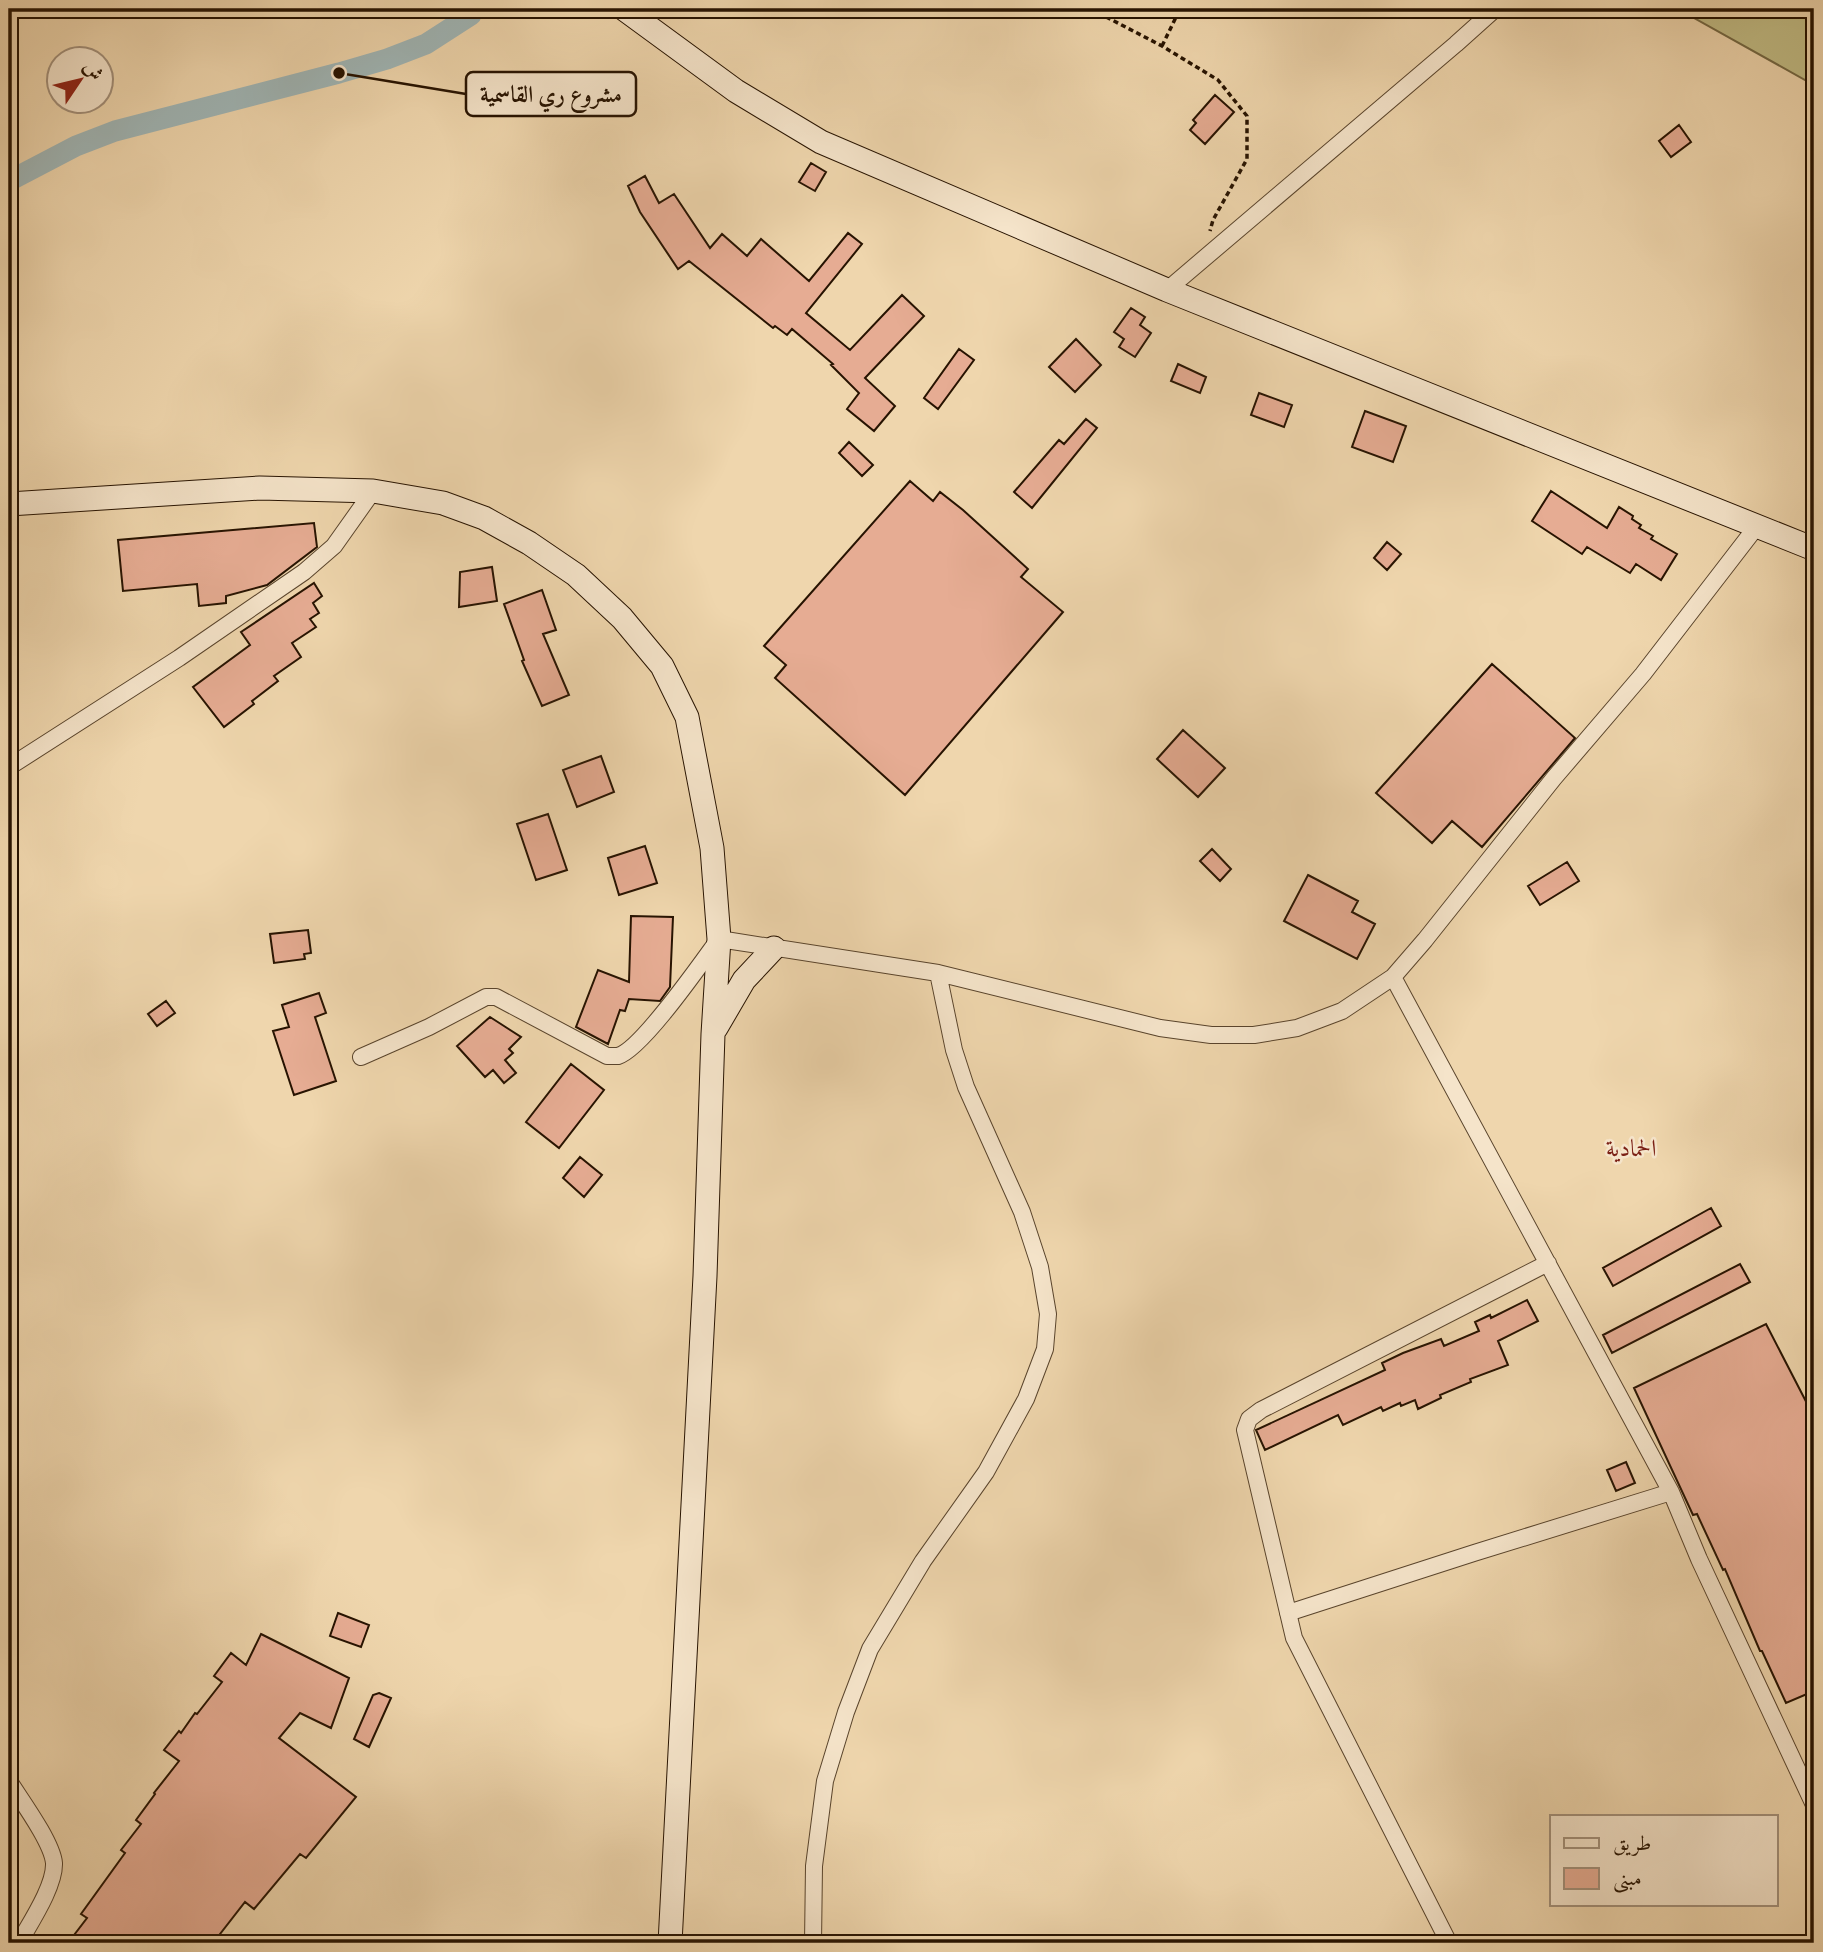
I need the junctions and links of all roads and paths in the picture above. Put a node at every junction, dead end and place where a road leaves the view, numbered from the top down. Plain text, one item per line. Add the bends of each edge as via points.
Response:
1 (624, 9) edge
2 (1091, 9) edge
3 (1180, 9) edge
4 (1495, 9) edge
5 (1162, 46) junction
6 (1201, 261) junction
7 (1167, 290) junction
8 (373, 491) junction
9 (9, 504) edge
10 (1757, 526) junction
11 (1814, 550) edge
12 (9, 767) edge
13 (719, 939) junction
14 (774, 948) junction
15 (937, 973) junction
16 (1393, 977) junction
17 (713, 1034) junction
18 (361, 1057) dead end
19 (1548, 1263) junction
20 (1671, 1492) junction
21 (1288, 1613) junction
22 (9, 1781) edge
23 (1814, 1805) edge
24 (19, 1943) edge
25 (670, 1943) edge
26 (813, 1943) edge
27 (1450, 1943) edge

1 - 7 main road via 736,90 821,142
2 - 5 path
3 - 5 path
4 - 6 street
5 - 6 path via 1218,80 1247,116 1247,159 1213,220
6 - 7 street
7 - 10 main road
8 - 9 main road via 260,488
8 - 12 street via 334,546 304,572
8 - 13 main road via 443,503 529,543 576,575 622,618 662,666 687,717 700,779 712,848
10 - 11 main road
10 - 16 street via 1643,674
13 - 14 street
13 - 17 main road
13 - 18 street via 669,1006 618,1056 607,1056 496,997 486,997
14 - 15 street
14 - 17 main road via 744,979
15 - 16 street via 1160,1028 1211,1035 1297,1028 1342,1011
15 - 26 street via 966,1087 1022,1212 1040,1267 1048,1314 1045,1349 1026,1399 986,1472 923,1562 870,1649 860,1674 825,1781 814,1866
16 - 19 street
17 - 25 main road
19 - 20 street
19 - 21 street via 1249,1419 1245,1430
20 - 21 street
20 - 23 street
21 - 27 street via 1294,1638
22 - 24 street via 51,1850 54,1865 51,1882

